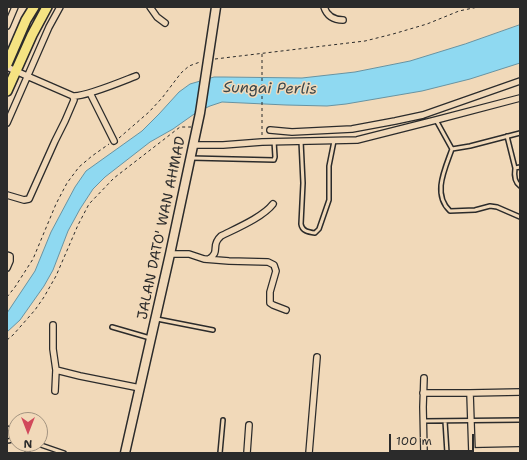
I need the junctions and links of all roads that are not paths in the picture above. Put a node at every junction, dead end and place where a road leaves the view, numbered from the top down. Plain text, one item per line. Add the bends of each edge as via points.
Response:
1 (15, 7) edge
2 (34, 7) edge
3 (47, 7) edge
4 (60, 7) edge
5 (150, 7) edge
6 (216, 7) edge
7 (324, 7) edge
8 (343, 20) dead end
9 (165, 23) dead end
10 (7, 26) edge
11 (10, 67) edge
12 (27, 76) junction
13 (136, 76) dead end
14 (520, 81) edge
15 (7, 92) edge
16 (90, 93) junction
17 (73, 96) junction
18 (520, 98) edge
19 (436, 120) junction
20 (7, 123) edge
21 (270, 130) dead end
22 (520, 133) edge
23 (507, 136) junction
24 (334, 140) junction
25 (114, 141) road end
26 (301, 141) junction
27 (274, 142) junction
28 (193, 145) junction
29 (452, 149) junction
30 (190, 158) junction
31 (520, 167) edge
32 (515, 168) junction
33 (520, 186) edge
34 (7, 195) edge
35 (273, 204) dead end
36 (520, 217) edge
37 (170, 254) junction
38 (7, 255) edge
39 (208, 259) junction
40 (7, 268) edge
41 (286, 310) dead end
42 (155, 319) junction
43 (53, 325) dead end
44 (112, 327) dead end
45 (212, 330) dead end
46 (150, 338) junction
47 (317, 357) dead end
48 (56, 370) junction
49 (424, 378) dead end
50 (140, 388) junction
51 (55, 391) dead end
52 (520, 392) edge
53 (423, 393) junction
54 (470, 394) junction
55 (223, 420) dead end
56 (520, 420) edge
57 (423, 421) junction
58 (445, 421) junction
59 (471, 421) junction
60 (249, 425) dead end
61 (48, 447) edge
62 (520, 450) edge
63 (472, 452) edge
64 (64, 453) edge
65 (125, 453) edge
66 (220, 453) edge
67 (247, 453) edge
68 (310, 453) edge
69 (424, 453) edge
70 (447, 453) edge

1 - 10 street
2 - 11 main road via 26,20
3 - 11 main road
4 - 12 street
5 - 9 street
6 - 28 main road, JALAN DATO' WAN AHMAD
7 - 8 street via 333,19
11 - 12 street
11 - 15 main road
12 - 17 street
12 - 20 street
13 - 16 street
14 - 21 street via 423,115 388,123 352,129 292,132
16 - 17 street
16 - 25 street
17 - 34 street via 74,100 66,121 28,199 26,201
18 - 19 street
19 - 24 street via 361,139
19 - 29 lane
22 - 23 lane
23 - 29 lane
23 - 32 lane
24 - 26 street
24 - 26 lane via 329,166 329,200 319,229 315,233 304,230 301,224
26 - 27 street
27 - 28 street via 223,146
27 - 30 lane via 274,160
28 - 30 main road, JALAN DATO' WAN AHMAD
29 - 36 lane via 442,179 440,194 444,206 450,211 497,206
30 - 37 main road, JALAN DATO' WAN AHMAD
31 - 32 lane
32 - 33 lane via 514,175
35 - 39 street via 256,218 221,236 215,243 214,256
37 - 39 street via 189,254
37 - 42 main road, JALAN DATO' WAN AHMAD
38 - 40 street via 10,259
39 - 41 street via 268,262 274,265 276,271 270,292 270,303
42 - 45 lane
42 - 46 main road, JALAN DATO' WAN AHMAD
43 - 48 street
44 - 46 lane
46 - 50 main road, JALAN DATO' WAN AHMAD
47 - 68 street
48 - 50 street
48 - 51 street
49 - 53 street
50 - 65 main road, JALAN DATO' WAN AHMAD
52 - 54 street
53 - 54 street
53 - 57 street
54 - 59 street
55 - 66 lane
56 - 59 lane
57 - 58 lane
57 - 69 street
58 - 59 lane
58 - 70 lane
59 - 63 street
60 - 67 street
61 - 64 lane
62 - 63 street

